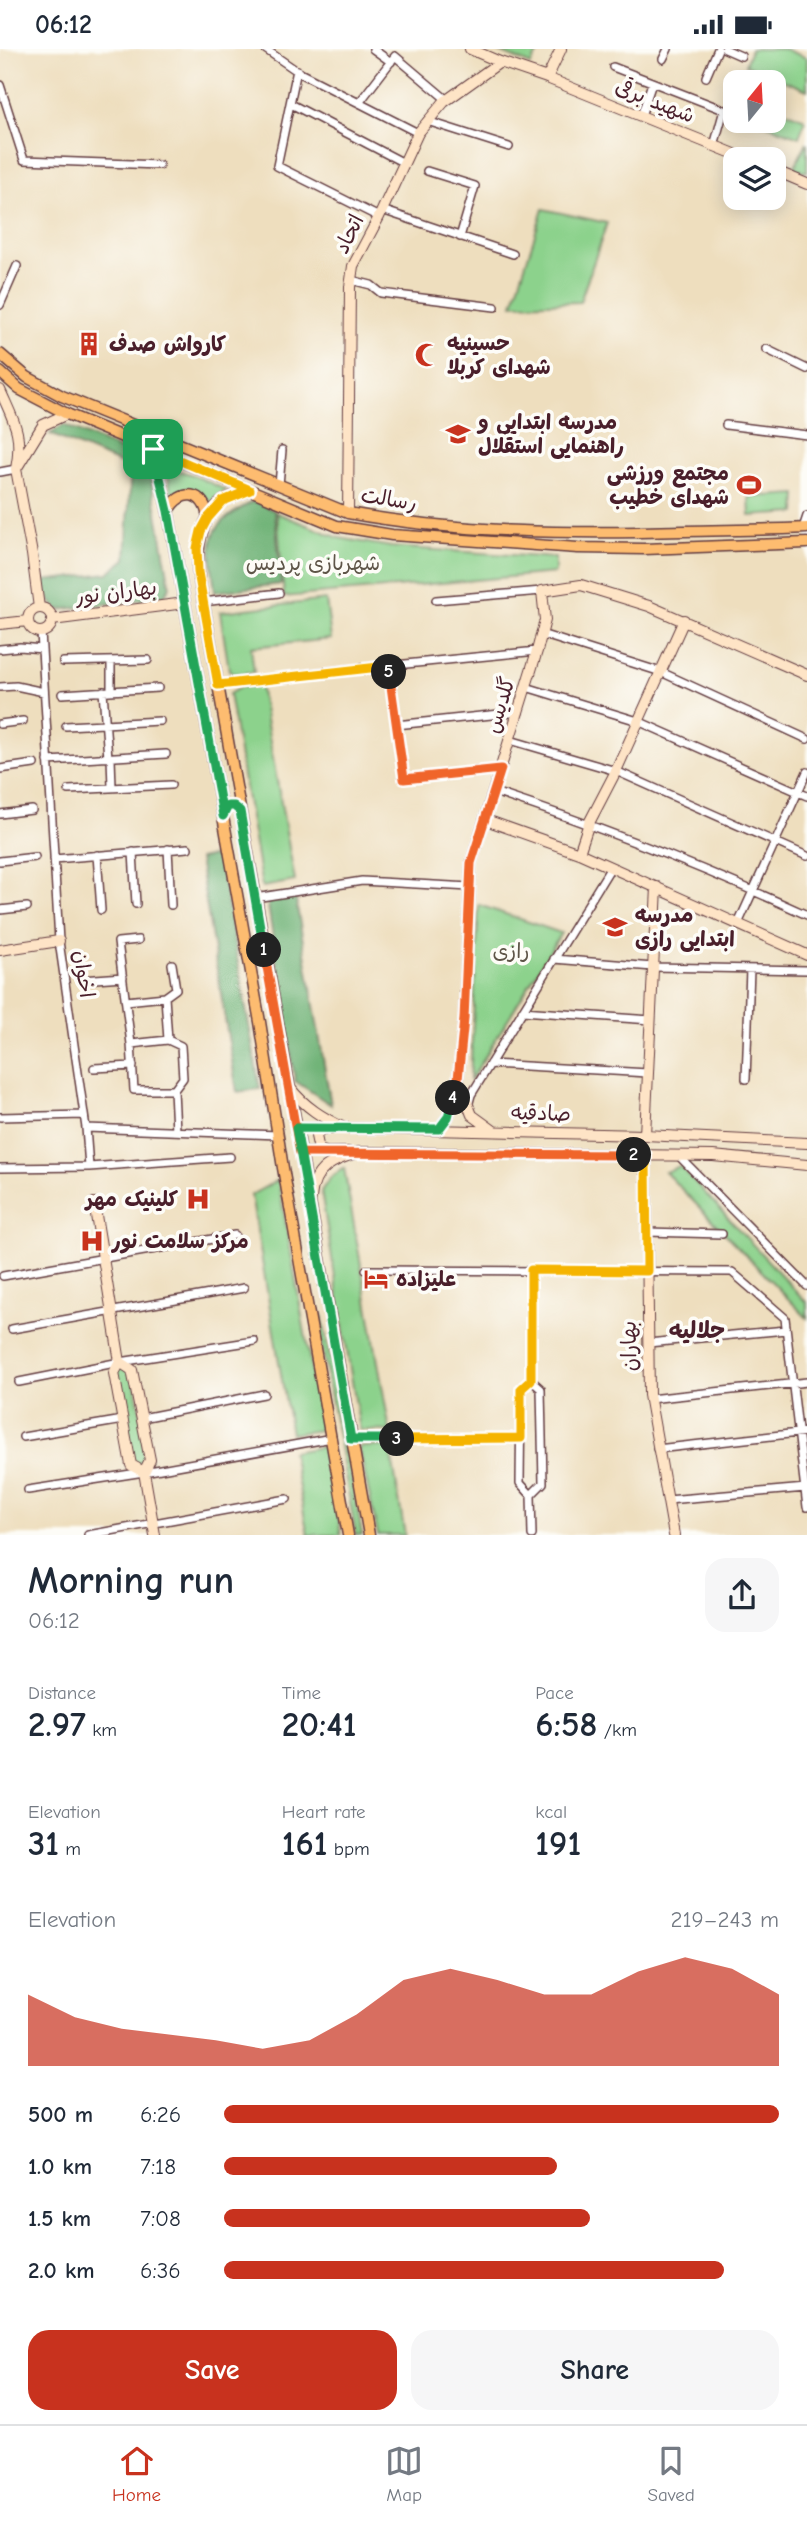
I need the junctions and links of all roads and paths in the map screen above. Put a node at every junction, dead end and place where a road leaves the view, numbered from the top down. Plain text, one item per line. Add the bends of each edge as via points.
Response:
1 (265, 49) edge
2 (373, 49) edge
3 (470, 49) edge
4 (561, 49) edge
5 (668, 49) edge
6 (718, 49) edge
7 (725, 49) edge
8 (741, 56) dead end
9 (663, 59) dead end
10 (391, 62) junction
11 (500, 62) junction
12 (613, 67) dead end
13 (297, 70) junction
14 (706, 77) dead end
15 (547, 78) junction
16 (652, 83) junction
17 (0, 85) edge
18 (447, 100) junction
19 (359, 103) junction
20 (291, 104) junction
21 (641, 116) junction
22 (428, 121) junction
23 (418, 134) junction
24 (714, 146) junction
25 (509, 147) dead end
26 (723, 150) edge
27 (404, 163) junction
28 (159, 165) dead end
29 (427, 171) dead end
30 (786, 175) edge
31 (807, 184) edge
32 (380, 214) junction
33 (460, 236) junction
34 (513, 254) dead end
35 (17, 266) dead end
36 (351, 280) junction
37 (0, 305) edge
38 (495, 307) dead end
39 (766, 349) dead end
40 (0, 354) edge
41 (807, 369) edge
42 (0, 372) edge
43 (0, 390) edge
44 (67, 414) junction
45 (726, 425) dead end
46 (807, 435) edge
47 (158, 437) junction
48 (153, 449) junction
49 (282, 450) dead end
50 (16, 469) junction
51 (0, 472) edge
52 (279, 485) junction
53 (250, 490) junction
54 (168, 511) junction
55 (348, 513) junction
56 (807, 516) edge
57 (208, 518) junction
58 (805, 528) edge
59 (807, 543) edge
60 (542, 591) junction
61 (279, 593) dead end
62 (436, 600) dead end
63 (203, 602) junction
64 (185, 603) junction
65 (39, 608) junction
66 (51, 620) junction
67 (28, 621) junction
68 (684, 621) junction
69 (0, 624) edge
70 (41, 632) junction
71 (541, 633) junction
72 (0, 649) edge
73 (42, 649) junction
74 (537, 651) junction
75 (148, 660) dead end
76 (111, 661) junction
77 (63, 662) dead end
78 (388, 666) junction
79 (661, 671) junction
80 (807, 675) edge
81 (218, 685) junction
82 (0, 687) edge
83 (526, 687) junction
84 (158, 688) dead end
85 (103, 691) junction
86 (111, 691) junction
87 (44, 692) junction
88 (62, 694) dead end
89 (519, 712) junction
90 (23, 721) dead end
91 (638, 721) junction
92 (160, 722) dead end
93 (0, 724) edge
94 (105, 724) junction
95 (396, 725) junction
96 (66, 726) dead end
97 (807, 739) edge
98 (510, 740) junction
99 (166, 754) dead end
100 (110, 758) junction
101 (48, 761) junction
102 (34, 764) dead end
103 (0, 769) edge
104 (501, 769) junction
105 (616, 771) junction
106 (807, 772) edge
107 (235, 783) junction
108 (171, 785) dead end
109 (218, 786) junction
110 (112, 787) junction
111 (69, 790) dead end
112 (494, 792) junction
113 (798, 792) junction
114 (807, 796) edge
115 (32, 810) dead end
116 (240, 811) junction
117 (0, 814) edge
118 (223, 816) junction
119 (486, 820) junction
120 (589, 823) junction
121 (775, 842) junction
122 (188, 848) dead end
123 (168, 849) junction
124 (133, 852) junction
125 (579, 853) junction
126 (97, 855) junction
127 (807, 856) edge
128 (36, 857) dead end
129 (54, 859) junction
130 (0, 861) edge
131 (611, 867) junction
132 (470, 887) junction
133 (657, 887) junction
134 (754, 890) junction
135 (255, 898) junction
136 (136, 904) dead end
137 (171, 905) dead end
138 (27, 907) dead end
139 (0, 910) edge
140 (101, 910) dead end
141 (807, 915) edge
142 (738, 924) junction
143 (138, 940) dead end
144 (59, 941) junction
145 (0, 950) edge
146 (807, 955) edge
147 (554, 959) junction
148 (172, 964) dead end
149 (653, 967) junction
150 (750, 969) junction
151 (807, 970) edge
152 (123, 977) junction
153 (81, 980) dead end
154 (165, 997) junction
155 (125, 1000) junction
156 (522, 1011) junction
157 (651, 1020) junction
158 (168, 1040) junction
159 (131, 1044) junction
160 (490, 1064) junction
161 (133, 1066) junction
162 (94, 1068) dead end
163 (648, 1073) junction
164 (458, 1079) junction
165 (746, 1079) dead end
166 (288, 1086) junction
167 (174, 1090) junction
168 (468, 1107) junction
169 (84, 1115) junction
170 (0, 1117) edge
171 (86, 1128) junction
172 (296, 1128) junction
173 (328, 1128) junction
174 (344, 1128) junction
175 (439, 1129) junction
176 (176, 1131) junction
177 (494, 1131) junction
178 (278, 1135) junction
179 (645, 1135) junction
180 (805, 1144) edge
181 (326, 1152) junction
182 (359, 1152) junction
183 (300, 1153) junction
184 (646, 1155) junction
185 (679, 1156) junction
186 (230, 1157) dead end
187 (805, 1163) edge
188 (89, 1167) junction
189 (0, 1168) edge
190 (94, 1203) dead end
191 (311, 1205) junction
192 (647, 1232) junction
193 (722, 1234) dead end
194 (235, 1235) dead end
195 (103, 1258) junction
196 (366, 1270) dead end
197 (531, 1270) junction
198 (647, 1271) junction
199 (3, 1276) dead end
200 (807, 1286) edge
201 (244, 1288) dead end
202 (327, 1301) junction
203 (307, 1304) junction
204 (112, 1311) junction
205 (12, 1329) dead end
206 (786, 1330) junction
207 (254, 1341) dead end
208 (648, 1343) junction
209 (120, 1362) junction
210 (531, 1380) junction
211 (19, 1382) dead end
212 (807, 1382) edge
213 (792, 1383) junction
214 (264, 1395) dead end
215 (649, 1399) junction
216 (142, 1418) junction
217 (122, 1420) junction
218 (803, 1433) edge
219 (23, 1437) dead end
220 (332, 1438) junction
221 (521, 1438) junction
222 (351, 1439) junction
223 (657, 1449) junction
224 (144, 1472) junction
225 (806, 1487) edge
226 (28, 1490) dead end
227 (531, 1495) junction
228 (287, 1499) dead end
229 (667, 1500) junction
230 (807, 1507) edge
231 (153, 1522) junction
232 (88, 1535) edge
233 (155, 1535) edge
234 (348, 1535) edge
235 (369, 1535) edge
236 (532, 1535) edge
237 (674, 1535) edge

1 - 13 street
2 - 10 street
3 - 11 main road, شهید برقی
4 - 15 main road
5 - 9 street
6 - 14 street
7 - 8 street
10 - 18 street via 395,56
10 - 19 street
11 - 15 main road, شهید برقی
11 - 18 main road, اتحاد
12 - 16 street
13 - 19 street
13 - 20 street
15 - 21 main road, شهید برقی
16 - 21 street
16 - 24 street via 724,110
17 - 28 street via 24,160
18 - 22 main road, اتحاد
19 - 23 street
20 - 27 street
20 - 32 street via 277,166
21 - 24 main road, شهید برقی
22 - 23 main road, اتحاد
22 - 25 street
23 - 27 main road, اتحاد
24 - 26 main road, شهید برقی
27 - 32 main road, اتحاد
29 - 33 street via 475,186
30 - 31 main road
32 - 33 street
32 - 36 main road, اتحاد via 353,266
33 - 34 street
35 - 37 street
36 - 38 street via 381,293
36 - 55 main road, اتحاد
39 - 41 street
40 - 47 main road, رسالت via 27,377 62,396
42 - 44 main road, رسالت via 19,389
43 - 50 main road via 19,432
44 - 48 main road, رسالت
44 - 50 main road via 43,425
45 - 46 street
47 - 48 main road
47 - 52 main road, رسالت
48 - 53 main road, رسالت
48 - 54 main road
49 - 52 street
50 - 51 street
50 - 65 main road
52 - 55 main road, رسالت
53 - 57 main road via 223,501
53 - 59 main road, رسالت via 337,526 391,535 644,549
54 - 57 main road via 174,500 193,496 207,507
54 - 64 main road
55 - 58 main road, رسالت via 429,524 588,533
56 - 58 street
57 - 63 main road via 197,548
60 - 62 street
60 - 68 main road via 581,585
60 - 71 main road, گلدیس via 545,620
61 - 63 street
63 - 81 main road
64 - 66 main road, بهاران نور
64 - 109 main road
65 - 66 main road via 46,610
65 - 67 main road
66 - 70 main road
67 - 69 main road
67 - 70 main road
68 - 79 main road
68 - 80 main road
70 - 73 street, اخوان
71 - 74 main road, گلدیس
71 - 79 street
72 - 73 street
73 - 87 street, اخوان
74 - 78 street
74 - 83 main road, گلدیس
75 - 76 street
76 - 77 street
76 - 86 street
78 - 81 street
78 - 95 street
79 - 91 main road
79 - 97 street
81 - 107 main road
82 - 87 street
83 - 89 main road, گلدیس
83 - 91 street
84 - 86 street
85 - 86 street
85 - 88 street
85 - 94 street
87 - 101 street, اخوان
89 - 95 street
89 - 98 main road, گلدیس
90 - 93 street
91 - 105 main road
91 - 113 street
92 - 94 street
94 - 96 street
94 - 100 street
95 - 104 street via 404,779
98 - 104 main road, گلدیس
98 - 105 street
99 - 100 street
100 - 101 street
100 - 110 street
101 - 129 street, اخوان
102 - 103 street
104 - 112 main road, گلدیس
105 - 120 main road
105 - 121 street
106 - 113 street
107 - 109 main road via 230,792
107 - 116 main road
108 - 110 street
109 - 118 main road
110 - 111 street
112 - 119 main road, گلدیس
112 - 120 street
113 - 114 street
113 - 121 street
115 - 117 street
116 - 118 main road via 228,806
116 - 135 main road
118 - 178 main road
119 - 125 main road
119 - 132 main road, گلدیس via 471,863
120 - 125 main road
120 - 134 street
121 - 127 street
121 - 134 street
122 - 123 street
123 - 124 street
123 - 137 street
124 - 126 street
124 - 136 street
125 - 131 main road
126 - 129 street
126 - 140 street
128 - 130 street
129 - 144 street, اخوان
131 - 133 main road
131 - 147 street
132 - 135 street via 362,881
132 - 164 main road, گلدیس
133 - 142 main road
133 - 149 main road
134 - 141 street
134 - 142 street
135 - 166 main road
138 - 139 street
142 - 146 main road
143 - 152 street via 118,942
144 - 145 main road
144 - 169 street, اخوان
147 - 149 street
147 - 156 street
148 - 154 street via 176,989
149 - 150 street
149 - 157 main road
150 - 151 street
150 - 165 street
152 - 153 street
152 - 155 street
154 - 155 street
154 - 158 street
155 - 159 street
156 - 157 street
156 - 160 street
157 - 163 main road
158 - 159 street
158 - 167 street via 181,1046 183,1079
159 - 161 street
160 - 163 street
160 - 168 street
161 - 162 street
161 - 167 street via 134,1090
163 - 179 main road
164 - 168 main road
164 - 175 main road, گلدیس via 448,1117
166 - 172 main road
166 - 174 main road, صادقیه via 301,1103
167 - 176 street
168 - 177 main road
169 - 170 street
169 - 171 street, اخوان
171 - 176 street
171 - 188 street, اخوان
172 - 173 main road
172 - 183 main road
173 - 174 main road
173 - 181 main road via 316,1136 319,1150
174 - 175 main road, صادقیه
175 - 177 main road, صادقیه
176 - 178 street
177 - 179 main road, صادقیه
178 - 203 main road
179 - 180 main road, صادقیه
181 - 182 main road
181 - 183 main road
182 - 184 main road, صادقیه
182 - 191 main road, صادقیه via 339,1159 312,1182
183 - 191 main road
184 - 185 main road, صادقیه
184 - 192 main road, بهاران
185 - 187 main road, صادقیه
185 - 200 street
186 - 188 street
188 - 189 street
190 - 195 main road
191 - 202 main road
192 - 193 street
192 - 198 main road, بهاران
194 - 195 street
195 - 199 street
195 - 204 main road
196 - 197 street
197 - 198 street
197 - 210 street
198 - 206 street via 733,1272 785,1318
198 - 208 main road, بهاران
201 - 204 street
202 - 203 main road
202 - 222 main road
203 - 220 main road
204 - 205 street
204 - 209 main road
206 - 208 street
206 - 213 street
207 - 209 street
208 - 215 main road, بهاران
209 - 211 street
209 - 216 main road via 132,1370
209 - 217 main road via 114,1373
210 - 221 street via 521,1389
210 - 227 street via 541,1389 543,1483
212 - 213 street
213 - 215 street
213 - 218 street
214 - 216 street
215 - 223 main road, بهاران
216 - 224 main road via 150,1460
217 - 219 street
217 - 224 main road via 131,1465
218 - 223 street
218 - 225 street
220 - 224 street
220 - 234 main road
221 - 222 street
221 - 227 street via 520,1482
222 - 235 main road
223 - 229 main road, بهاران
224 - 226 street
224 - 231 main road
225 - 229 street
225 - 230 street
227 - 236 street
228 - 231 street
229 - 237 main road, بهاران
231 - 232 street
231 - 233 main road

